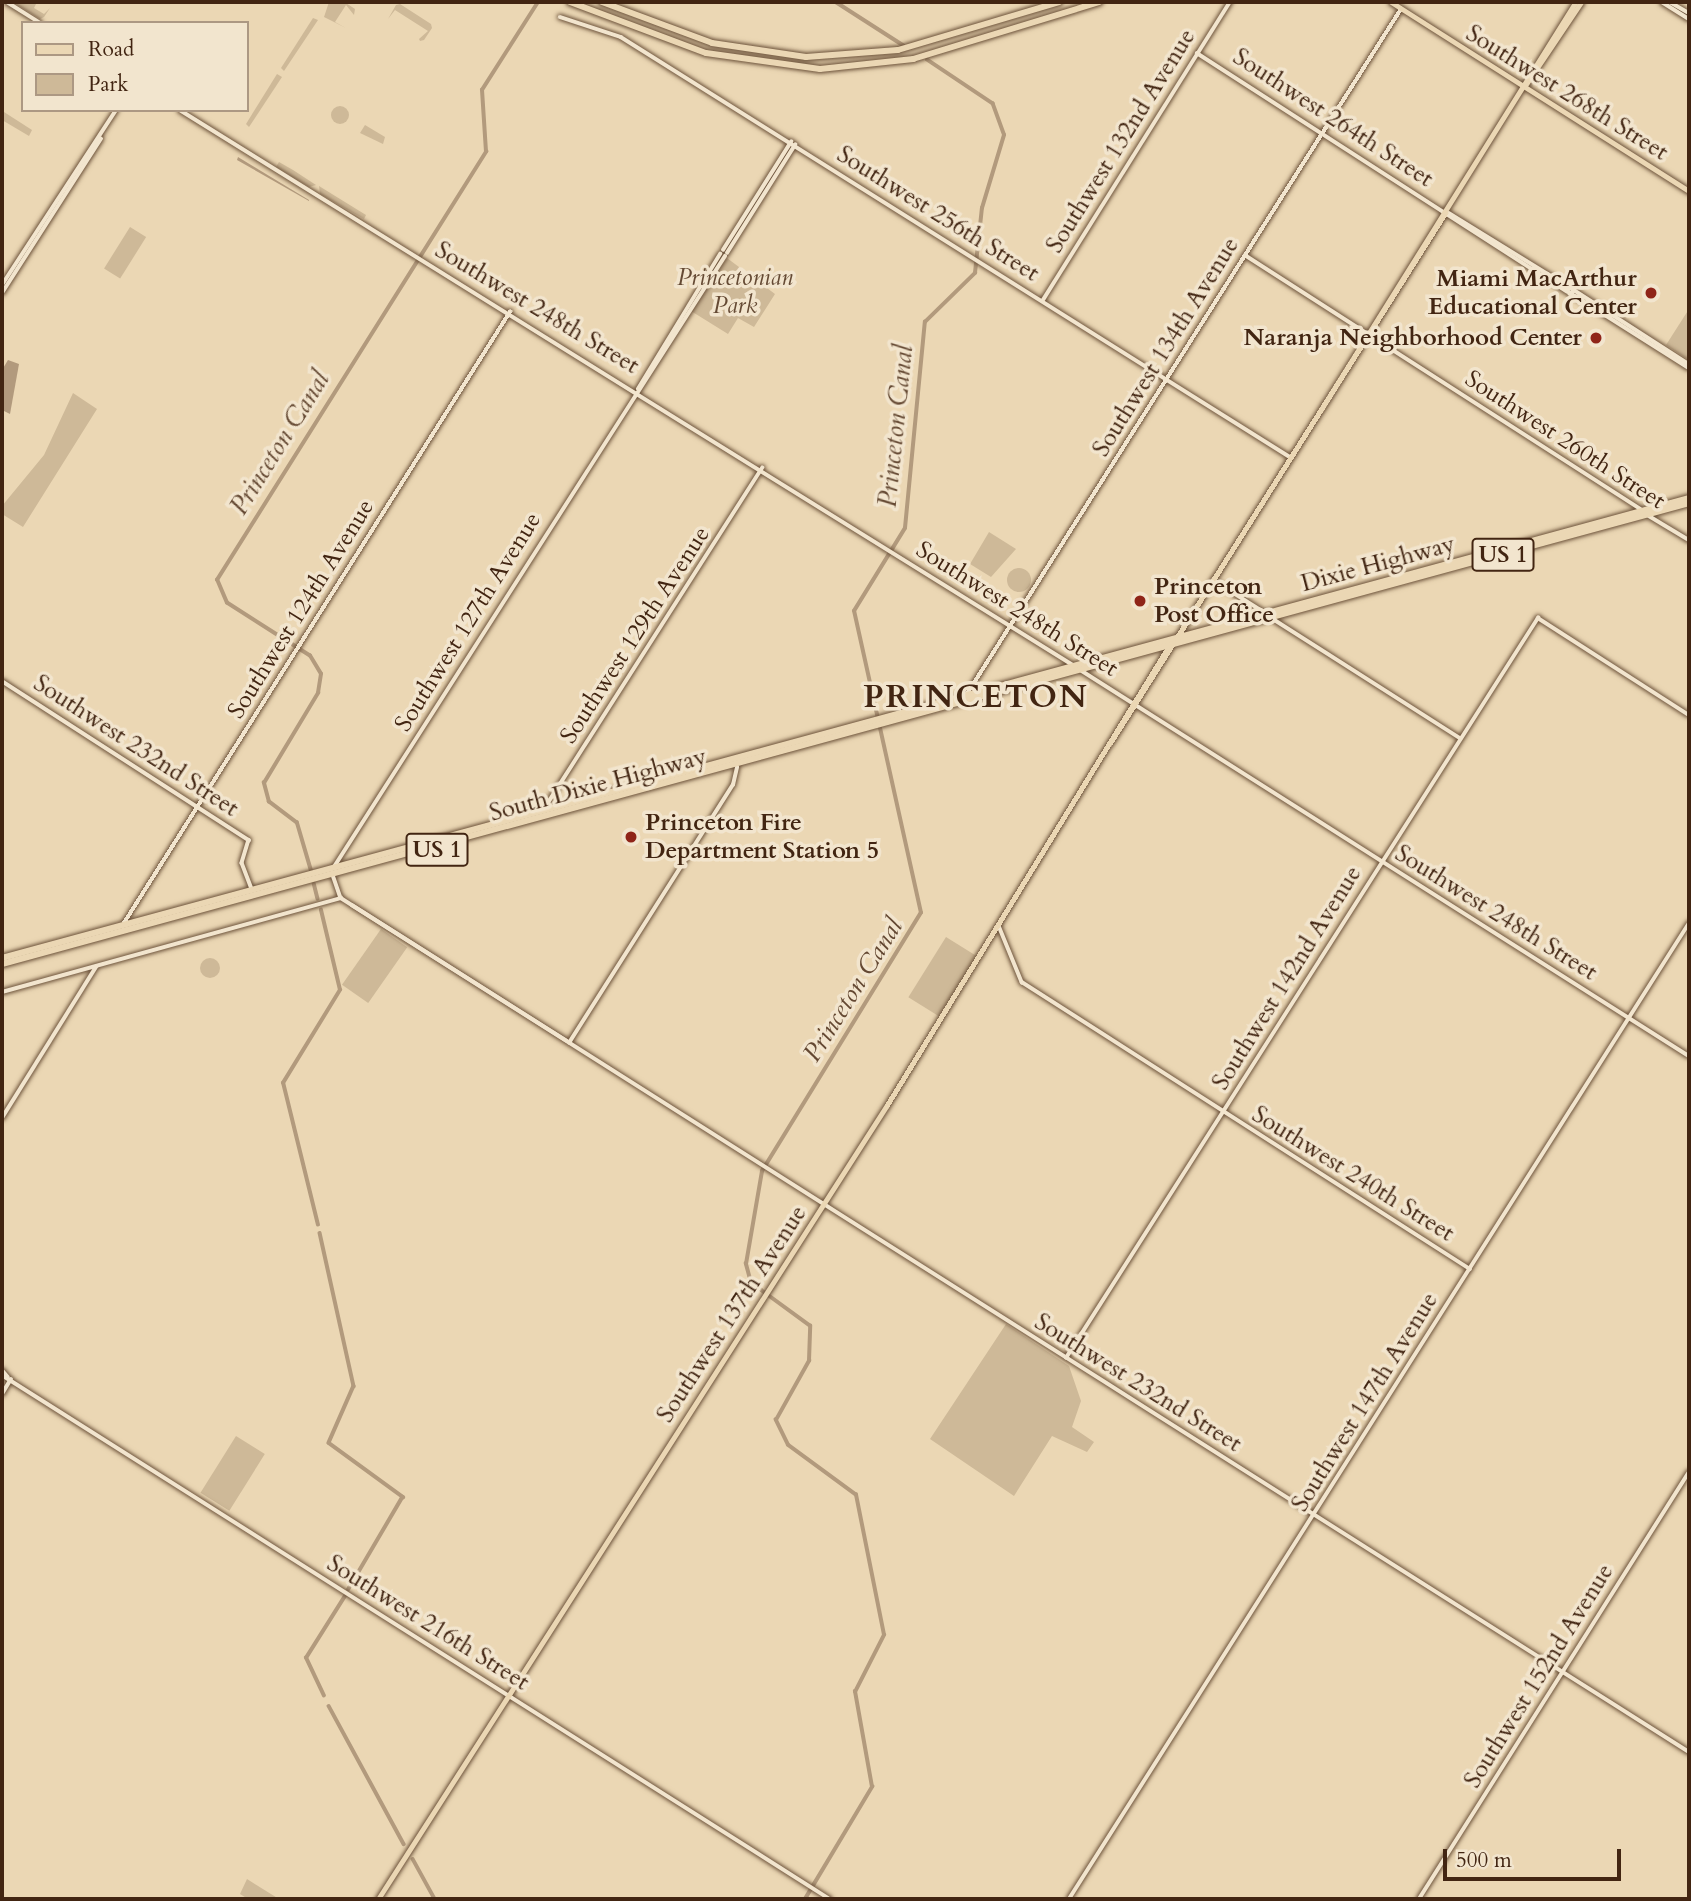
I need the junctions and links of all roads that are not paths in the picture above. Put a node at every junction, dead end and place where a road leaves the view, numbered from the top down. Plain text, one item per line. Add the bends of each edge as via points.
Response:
1 (7, 2) edge
2 (570, 2) edge
3 (602, 2) edge
4 (1059, 2) edge
5 (1100, 2) edge
6 (1230, 2) edge
7 (1391, 2) edge
8 (1578, 2) edge
9 (1662, 2) edge
10 (1670, 2) edge
11 (1401, 8) junction
12 (1689, 13) edge
13 (560, 17) dead end
14 (1689, 19) edge
15 (37, 21) edge
16 (1197, 53) junction
17 (1525, 85) junction
18 (114, 112) edge
19 (183, 112) edge
20 (1322, 132) junction
21 (101, 139) dead end
22 (793, 143) junction
23 (84, 161) junction
24 (1689, 191) edge
25 (1446, 213) junction
26 (1245, 255) junction
27 (2, 285) edge
28 (2, 293) edge
29 (1043, 300) junction
30 (510, 313) junction
31 (1369, 334) junction
32 (1689, 366) edge
33 (1166, 379) junction
34 (638, 389) junction
35 (1290, 457) junction
36 (762, 468) junction
37 (1689, 498) edge
38 (1631, 503) junction
39 (1689, 504) edge
40 (1658, 512) junction
41 (1645, 513) junction
42 (1630, 514) junction
43 (1658, 521) junction
44 (1689, 540) edge
45 (1213, 580) junction
46 (1284, 615) junction
47 (1270, 617) junction
48 (1281, 625) junction
49 (1010, 626) junction
50 (1219, 628) junction
51 (1191, 641) junction
52 (1173, 642) junction
53 (1065, 661) junction
54 (1097, 667) junction
55 (1079, 669) junction
56 (1064, 671) junction
57 (1092, 677) junction
58 (2, 681) edge
59 (963, 702) junction
60 (1135, 704) junction
61 (1689, 715) edge
62 (878, 725) junction
63 (848, 731) junction
64 (1460, 738) junction
65 (811, 746) junction
66 (767, 753) junction
67 (737, 767) junction
68 (697, 772) junction
69 (197, 807) junction
70 (540, 818) junction
71 (485, 831) junction
72 (449, 846) junction
73 (1382, 861) junction
74 (333, 873) junction
75 (253, 892) junction
76 (341, 898) junction
77 (1689, 923) edge
78 (999, 926) junction
79 (122, 928) junction
80 (69, 940) junction
81 (31, 956) junction
82 (2, 958) edge
83 (2, 964) edge
84 (97, 966) junction
85 (2, 992) edge
86 (1629, 1018) junction
87 (569, 1043) junction
88 (1689, 1056) edge
89 (1223, 1112) junction
90 (2, 1118) edge
91 (824, 1204) junction
92 (1470, 1269) junction
93 (1066, 1358) junction
94 (2, 1372) edge
95 (9, 1378) junction
96 (2, 1395) edge
97 (1689, 1472) edge
98 (1314, 1515) junction
99 (1562, 1672) junction
100 (508, 1695) junction
101 (1689, 1752) edge
102 (378, 1899) edge
103 (830, 1899) edge
104 (1069, 1899) edge
105 (1419, 1899) edge

1 - 15 street
2 - 5 highway via 680,46 747,63 820,69 934,54
3 - 4 highway via 685,34 751,51 806,57 898,50
6 - 16 street, Southwest 132nd Avenue
7 - 11 main road, Southwest 268th Street
8 - 17 main road, Southwest 137th Avenue
9 - 14 street
10 - 12 street
11 - 17 main road, Southwest 268th Street
11 - 20 street, Southwest 134th Avenue
13 - 22 street, Southwest 256th Street via 621,37
16 - 20 street, Southwest 264th Street
16 - 29 street, Southwest 132nd Avenue
17 - 24 main road, Southwest 268th Street
17 - 25 main road, Southwest 137th Avenue
18 - 23 street
19 - 30 street, Southwest 248th Street
20 - 25 street, Southwest 264th Street
20 - 26 street, Southwest 134th Avenue
21 - 23 street
22 - 29 street, Southwest 256th Street
22 - 34 street, Southwest 127th Avenue
23 - 27 street
23 - 28 street
25 - 31 main road, Southwest 137th Avenue
25 - 32 street, Southwest 264th Street
26 - 31 street, Southwest 260th Street
26 - 33 street, Southwest 134th Avenue
29 - 33 street, Southwest 256th Street
30 - 34 street, Southwest 248th Street
30 - 69 street, Southwest 124th Avenue
31 - 35 main road, Southwest 137th Avenue
31 - 38 street, Southwest 260th Street
33 - 35 street, Southwest 256th Street
33 - 49 street, Southwest 134th Avenue
34 - 36 street, Southwest 248th Street
34 - 74 street, Southwest 127th Avenue
35 - 45 main road, Southwest 137th Avenue
36 - 49 street, Southwest 248th Street
36 - 70 street, Southwest 129th Avenue
37 - 41 highway, Dixie Highway / US 1
38 - 41 street, Southwest 260th Street
38 - 42 highway
39 - 40 highway, Dixie Highway / US 1
40 - 41 highway, Dixie Highway / US 1
40 - 43 highway
41 - 42 highway, Dixie Highway / US 1
41 - 43 street, Southwest 260th Street
41 - 46 highway, Dixie Highway / US 1
42 - 47 highway, Dixie Highway / US 1
43 - 44 street, Southwest 260th Street
45 - 47 street
45 - 52 main road, Southwest 137th Avenue
46 - 47 highway, Dixie Highway / US 1
46 - 48 highway
47 - 48 street
47 - 50 highway, Dixie Highway / US 1
47 - 51 highway, Dixie Highway / US 1
48 - 64 street
49 - 53 street, Southwest 248th Street
49 - 59 street, Southwest 134th Avenue
50 - 51 highway
50 - 52 highway, Dixie Highway / US 1
51 - 52 highway, Dixie Highway / US 1
52 - 54 highway, Dixie Highway / US 1
52 - 55 highway, Dixie Highway / US 1
52 - 60 main road, Southwest 137th Avenue
53 - 55 street, Southwest 248th Street
53 - 56 highway
54 - 55 highway, Dixie Highway / US 1
54 - 57 highway
55 - 56 highway, South Dixie Highway / US 1
55 - 57 street, Southwest 248th Street
55 - 59 highway, South Dixie Highway / US 1
56 - 59 highway, South Dixie Highway / US 1
57 - 60 street, Southwest 248th Street
58 - 69 street, Southwest 232nd Street
59 - 62 highway, South Dixie Highway / US 1
60 - 73 street, Southwest 248th Street
60 - 78 main road, Southwest 137th Avenue
61 - 64 street, Southwest 142nd Avenue via 1538,618
62 - 63 highway, South Dixie Highway / US 1
62 - 65 highway, South Dixie Highway / US 1
63 - 65 highway
63 - 66 highway, South Dixie Highway / US 1
64 - 73 street, Southwest 142nd Avenue
65 - 67 highway, South Dixie Highway / US 1
66 - 67 highway
66 - 68 highway, South Dixie Highway / US 1
67 - 68 highway
67 - 70 highway, South Dixie Highway / US 1
67 - 87 street via 733,785
68 - 70 highway, South Dixie Highway / US 1
69 - 75 street, Southwest 232nd Street via 251,842 242,863
69 - 79 street, Southwest 124th Avenue
70 - 71 highway, South Dixie Highway / US 1
70 - 72 highway, South Dixie Highway / US 1
71 - 72 highway
71 - 74 highway, South Dixie Highway / US 1
72 - 74 highway, South Dixie Highway / US 1
73 - 86 street, Southwest 248th Street
73 - 89 street, Southwest 142nd Avenue
74 - 75 highway, South Dixie Highway / US 1
74 - 75 highway, South Dixie Highway / US 1
74 - 76 street
75 - 79 highway, South Dixie Highway / US 1
75 - 79 highway, South Dixie Highway / US 1
76 - 84 street
76 - 87 street, Southwest 232nd Street
77 - 86 street, Southwest 147th Avenue
78 - 89 street, Southwest 240th Street via 1022,982
78 - 91 main road, Southwest 137th Avenue
79 - 80 highway via 106,921 106,929
79 - 81 highway, South Dixie Highway / US 1
80 - 81 highway
80 - 82 highway
81 - 83 highway, South Dixie Highway / US 1
84 - 85 street
84 - 90 street
86 - 88 street, Southwest 248th Street
86 - 92 street, Southwest 147th Avenue
87 - 91 street, Southwest 232nd Street
89 - 92 street, Southwest 240th Street
89 - 93 street, Southwest 142nd Avenue
91 - 93 street, Southwest 232nd Street
91 - 100 main road, Southwest 137th Avenue
92 - 98 street, Southwest 147th Avenue
93 - 98 street, Southwest 232nd Street
94 - 95 street, Southwest 216th Street
95 - 96 street
95 - 100 street, Southwest 216th Street
97 - 99 street, Southwest 152nd Avenue
98 - 99 street, Southwest 232nd Street
98 - 104 street, Southwest 147th Avenue
99 - 101 street, Southwest 232nd Street
99 - 105 street, Southwest 152nd Avenue
100 - 102 main road, Southwest 137th Avenue
100 - 103 street, Southwest 216th Street

